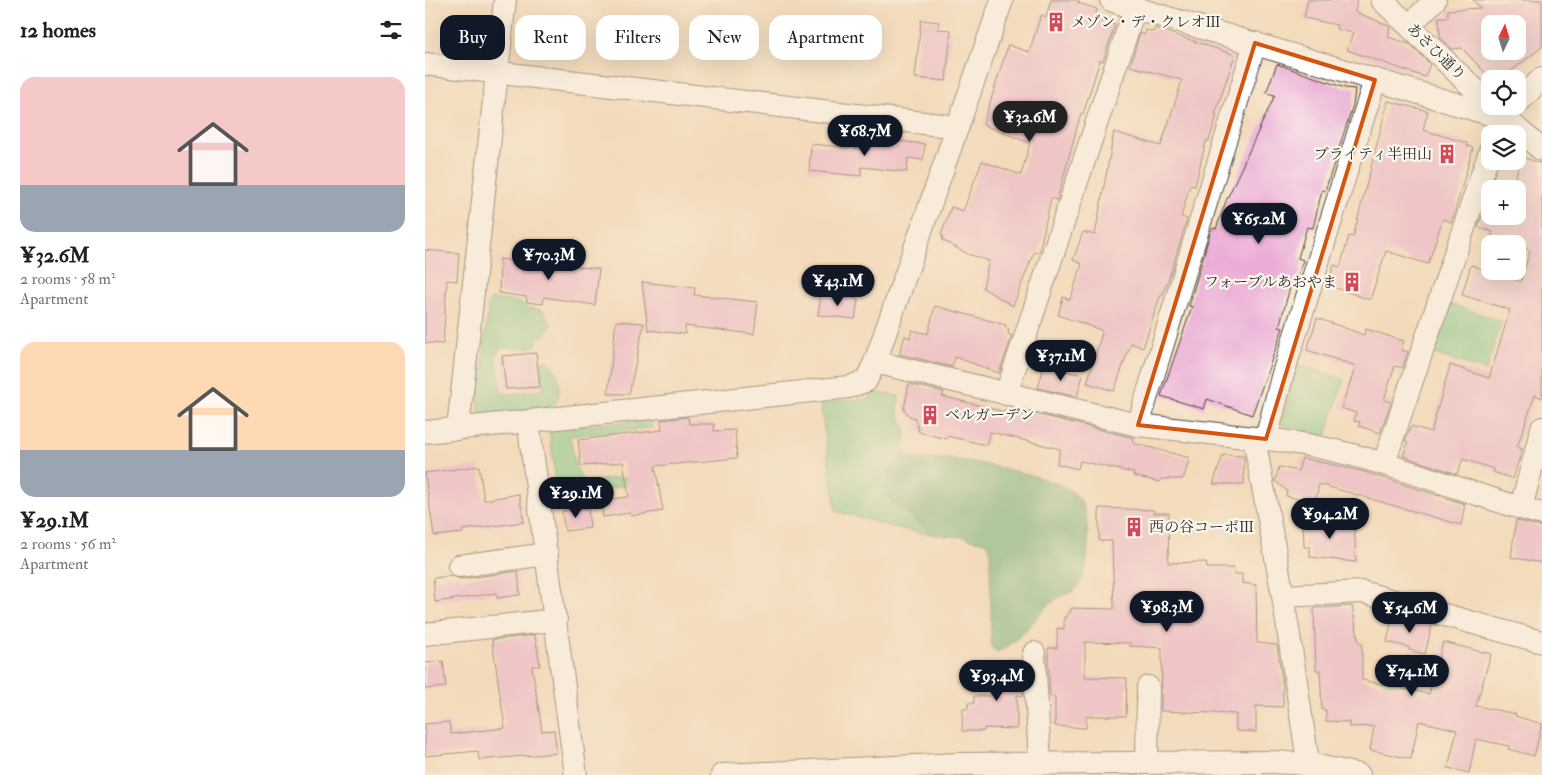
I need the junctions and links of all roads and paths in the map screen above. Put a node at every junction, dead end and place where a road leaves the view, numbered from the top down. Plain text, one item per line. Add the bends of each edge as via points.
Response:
1 (505, 0) edge
2 (1002, 0) edge
3 (1111, 0) edge
4 (1381, 0) edge
5 (1435, 0) edge
6 (1135, 8) junction
7 (1410, 25) junction
8 (1255, 43) junction
9 (425, 64) edge
10 (497, 73) junction
11 (1542, 78) edge
12 (1375, 80) junction
13 (1481, 91) edge
14 (1526, 92) edge
15 (1481, 106) edge
16 (1506, 115) edge
17 (958, 127) junction
18 (1542, 150) edge
19 (1484, 170) edge
20 (875, 362) junction
21 (1006, 394) junction
22 (528, 421) junction
23 (1138, 425) junction
24 (1542, 428) edge
25 (458, 429) junction
26 (425, 432) edge
27 (1260, 439) junction
28 (1385, 463) junction
29 (1532, 511) edge
30 (547, 554) junction
31 (459, 566) dead end
32 (1283, 596) junction
33 (556, 620) junction
34 (425, 634) edge
35 (1542, 642) edge
36 (1035, 653) dead end
37 (1148, 686) dead end
38 (1040, 763) junction
39 (1147, 763) junction
40 (1310, 769) edge
41 (910, 771) edge
42 (577, 775) edge
43 (722, 775) edge
44 (1359, 775) edge

1 - 10 street
2 - 17 street
3 - 6 street
4 - 7 street, あさひ通り
5 - 7 street
6 - 8 street
6 - 21 street
7 - 13 street, あさひ通り
8 - 12 street
8 - 23 street
9 - 10 street
10 - 17 street
10 - 25 street
11 - 14 street
12 - 15 street
12 - 27 street
16 - 18 street, あさひ通り
17 - 20 street
19 - 28 street
20 - 21 street
20 - 22 street via 866,381 849,387
21 - 23 street
22 - 25 street
22 - 30 street
23 - 27 street
24 - 29 street
25 - 26 street
27 - 28 street via 1318,447
27 - 32 street
28 - 29 street
30 - 31 street
30 - 33 street
32 - 35 street via 1361,592
32 - 40 street
33 - 34 street
33 - 42 street
36 - 38 street
37 - 39 street
38 - 39 street
38 - 41 street
39 - 40 street
40 - 44 street
41 - 43 street

